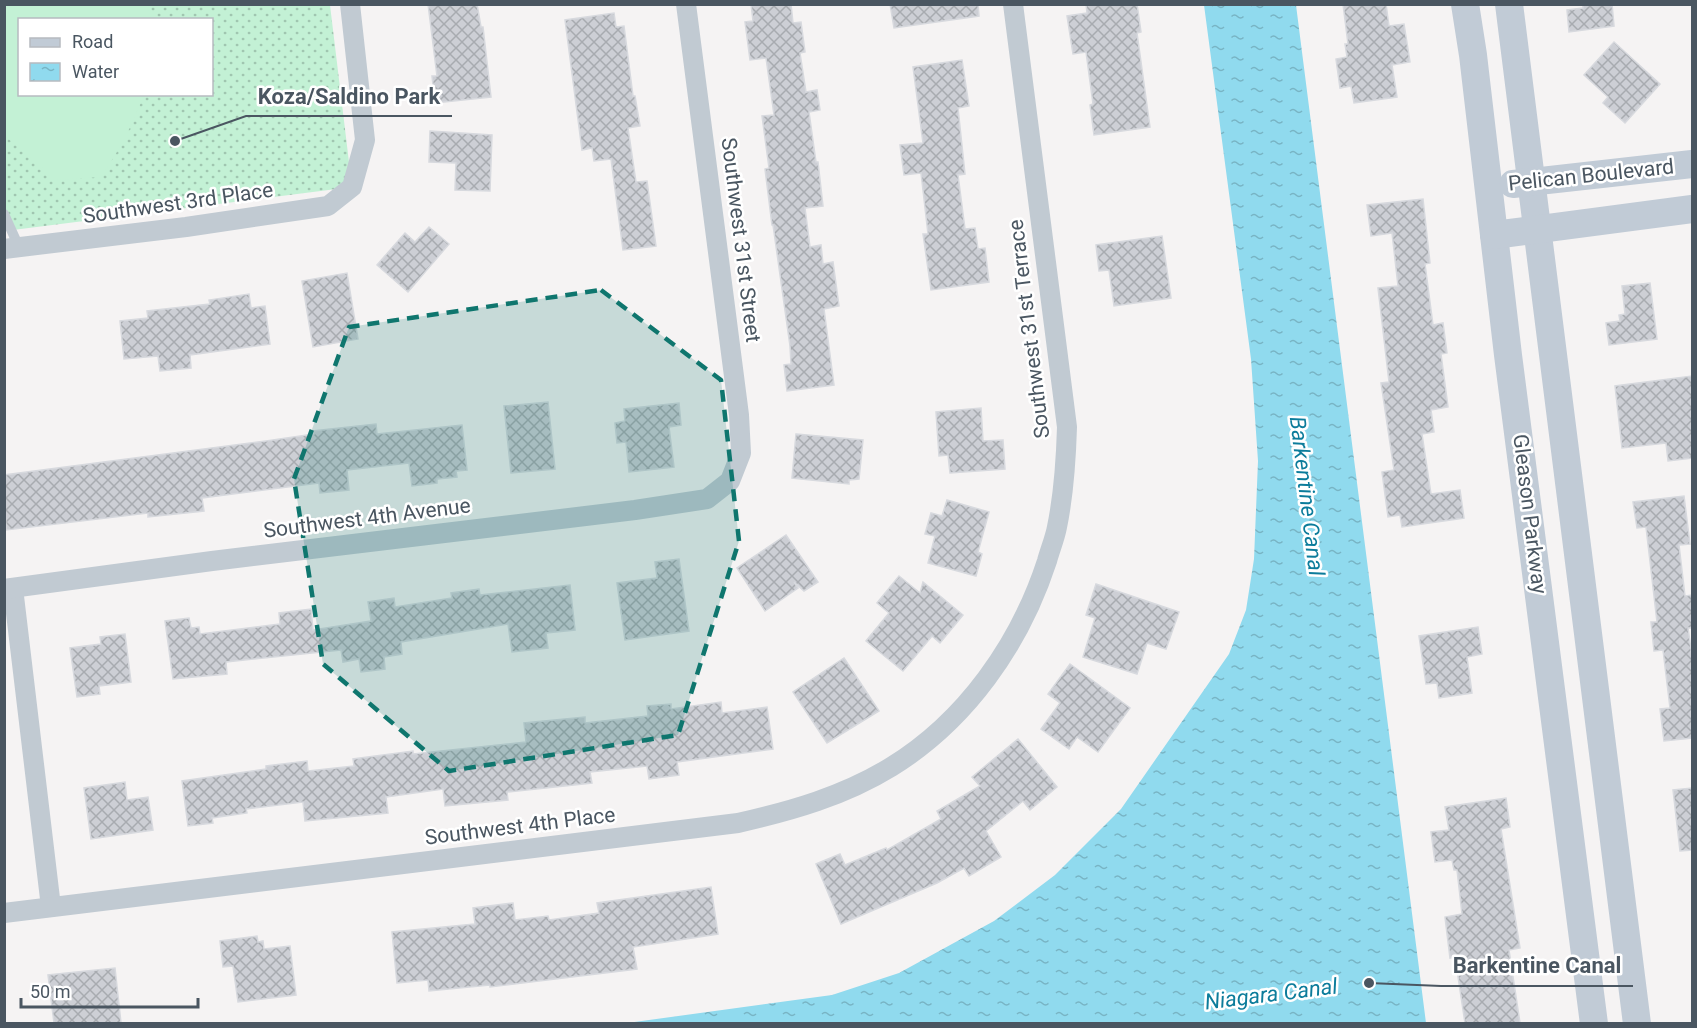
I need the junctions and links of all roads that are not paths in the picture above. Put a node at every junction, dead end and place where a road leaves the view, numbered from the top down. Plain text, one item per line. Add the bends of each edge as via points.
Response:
1 (350, 4) edge
2 (686, 4) edge
3 (1013, 4) edge
4 (1465, 4) edge
5 (1509, 4) edge
6 (1692, 164) edge
7 (1530, 182) junction
8 (1490, 185) junction
9 (1692, 209) edge
10 (4, 213) edge
11 (1538, 230) junction
12 (1494, 235) junction
13 (12, 248) edge
14 (730, 481) joint
15 (9, 589) edge
16 (993, 670) joint
17 (51, 907) junction
18 (4, 913) edge
19 (1594, 1023) edge
20 (1637, 1023) edge

1 - 13 street, Southwest 3rd Place via 365,140 352,187 328,206
2 - 14 street, Southwest 31st Street via 740,415 741,453
3 - 16 street, Southwest 31st Terrace via 1067,427 1065,479 1057,529 1022,623
4 - 8 main road, Gleason Parkway
5 - 7 main road, Gleason Parkway
6 - 7 main road, Pelican Boulevard
7 - 8 main road, Pelican Boulevard
7 - 11 main road, Gleason Parkway
8 - 12 main road, Gleason Parkway
9 - 11 main road
10 - 13 lane
11 - 12 main road
11 - 20 main road, Gleason Parkway
12 - 19 main road, Gleason Parkway
14 - 15 street, Southwest 4th Avenue via 707,499 635,510
15 - 17 street
16 - 17 street, Southwest 4th Place via 966,704 931,737 891,766 852,787 777,814 738,823
17 - 18 street, Southwest 4th Place

